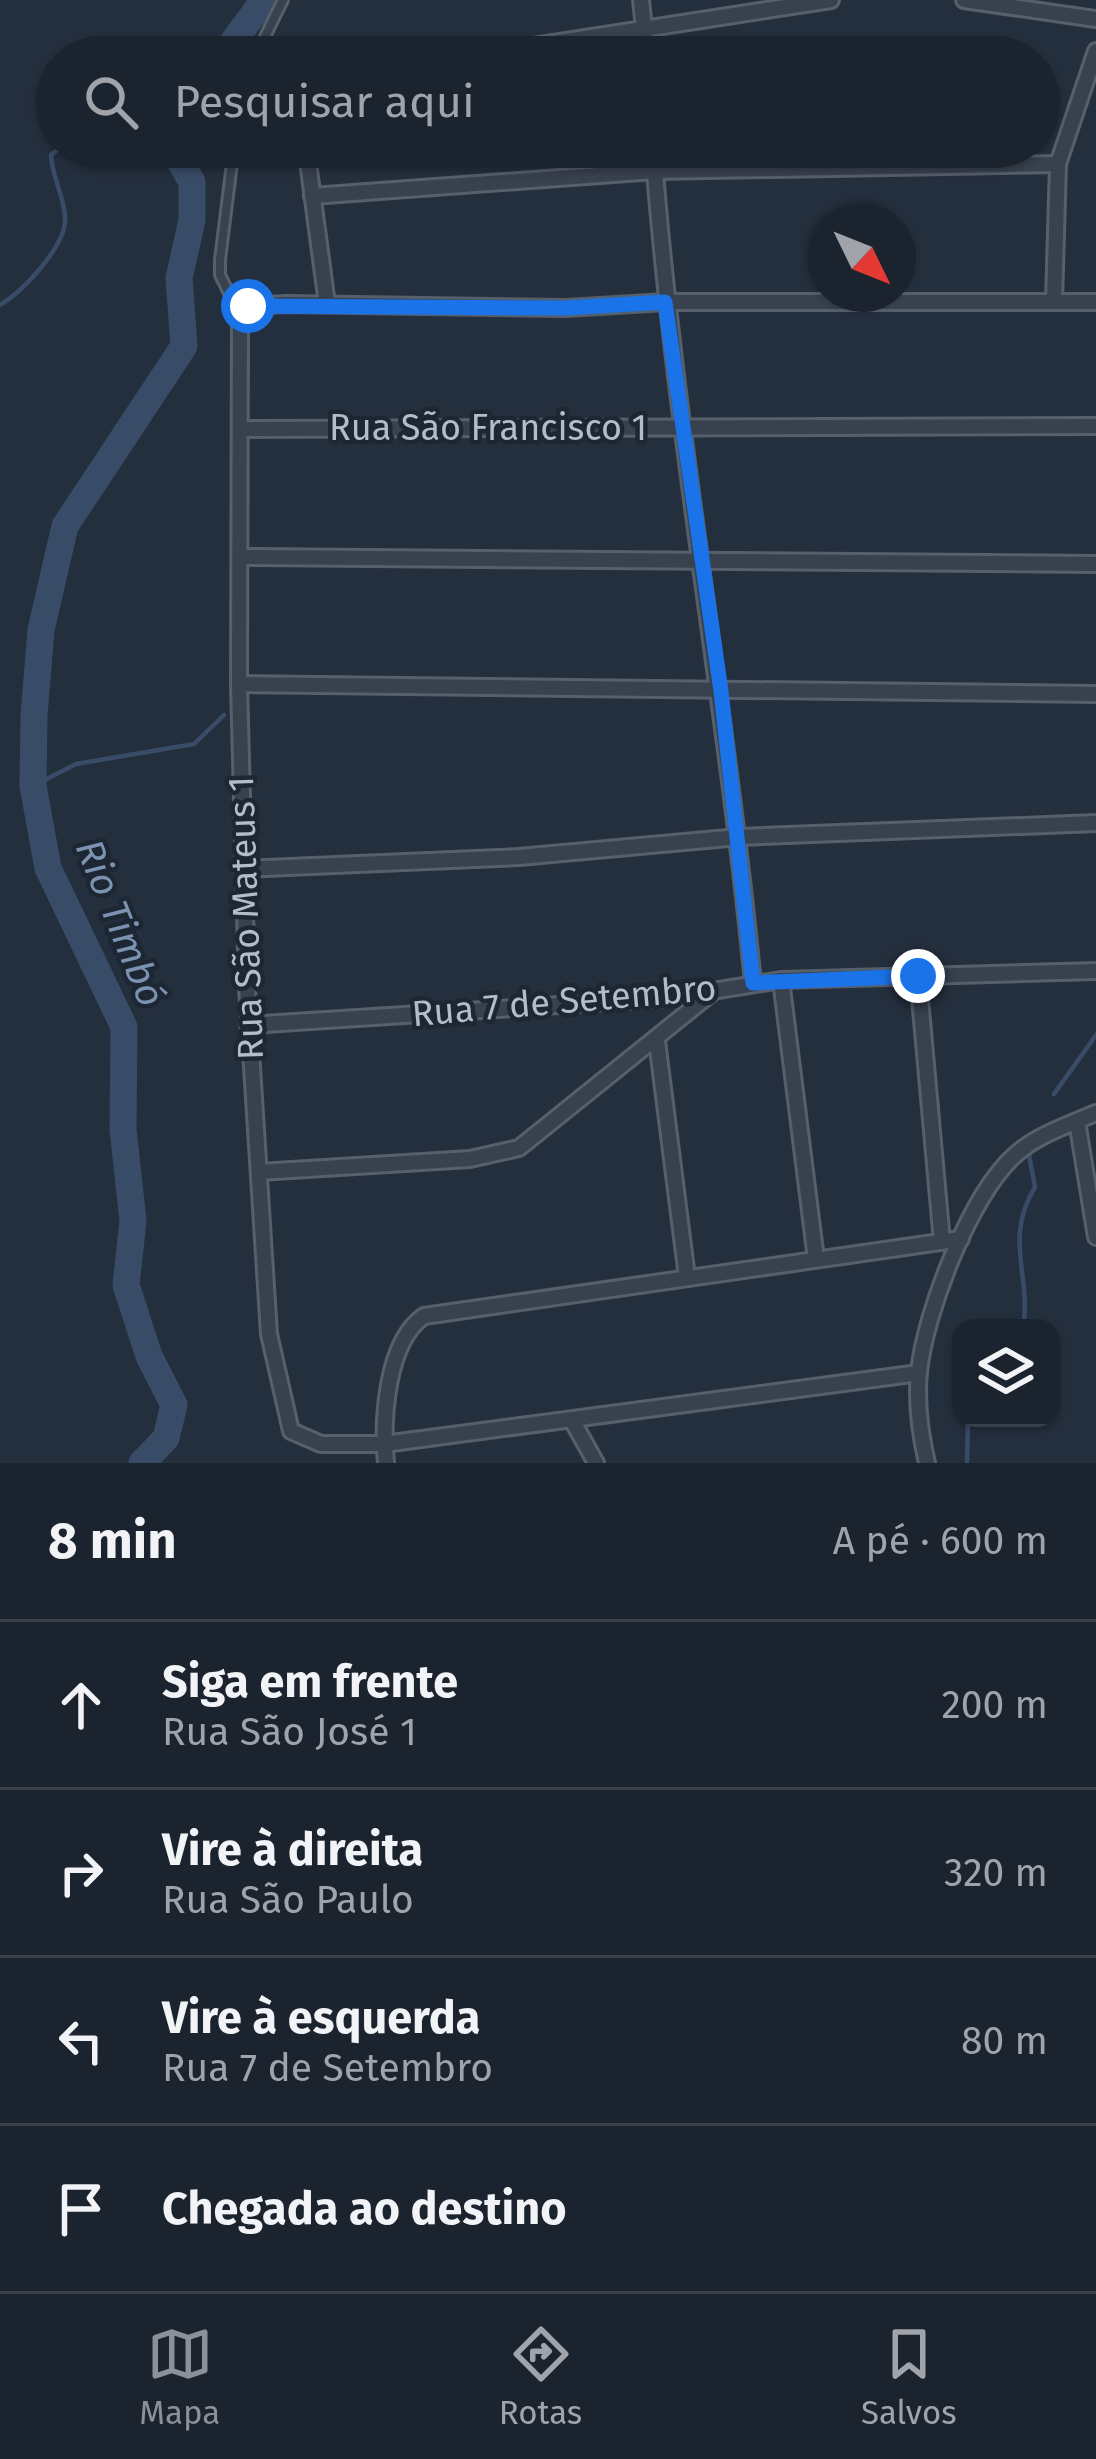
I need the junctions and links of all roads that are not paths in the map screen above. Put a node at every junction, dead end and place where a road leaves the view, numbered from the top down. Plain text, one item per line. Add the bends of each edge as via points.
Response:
1 (283, 0) edge
2 (641, 0) edge
3 (831, 0) edge
4 (964, 0) edge
5 (1096, 19) edge
6 (645, 28) junction
7 (265, 36) edge
8 (595, 36) edge
9 (646, 36) edge
10 (1096, 51) edge
11 (1060, 158) edge
12 (231, 168) edge
13 (309, 168) edge
14 (655, 168) edge
15 (828, 168) edge
16 (1058, 168) edge
17 (655, 171) junction
18 (312, 196) junction
19 (665, 302) junction
20 (1054, 302) junction
21 (1096, 302) edge
22 (327, 304) junction
23 (243, 312) junction
24 (1096, 426) edge
25 (682, 427) junction
26 (241, 428) junction
27 (241, 557) junction
28 (701, 558) junction
29 (1096, 564) edge
30 (239, 684) junction
31 (721, 691) junction
32 (1096, 694) edge
33 (1096, 824) edge
34 (739, 837) junction
35 (242, 869) junction
36 (1096, 971) edge
37 (918, 976) junction
38 (781, 980) junction
39 (753, 983) junction
40 (715, 991) junction
41 (248, 1025) junction
42 (657, 1041) junction
43 (1096, 1113) edge
44 (1077, 1121) junction
45 (259, 1172) junction
46 (1096, 1237) edge
47 (962, 1239) junction
48 (942, 1242) junction
49 (816, 1259) junction
50 (687, 1277) junction
51 (919, 1373) junction
52 (573, 1421) junction
53 (384, 1444) junction
54 (386, 1463) edge
55 (596, 1463) edge
56 (927, 1463) edge

1 - 7 lane
2 - 6 street
3 - 6 street
4 - 5 street
6 - 8 street
6 - 9 street
10 - 11 street
12 - 23 lane via 220,275
13 - 18 street
14 - 17 street
15 - 17 street
16 - 20 street
17 - 18 street
17 - 19 street
18 - 22 street
19 - 20 street
19 - 22 street
19 - 25 street
20 - 21 street
22 - 23 street
23 - 26 street, Rua São Mateus 1
24 - 25 street, Rua São Francisco 1
25 - 26 street, Rua São Francisco 1
25 - 28 street
26 - 27 street, Rua São Mateus 1
27 - 28 street
27 - 30 street, Rua São Mateus 1
28 - 29 street
28 - 31 street
30 - 31 street
30 - 35 street, Rua São Mateus 1
31 - 32 street
31 - 34 street
33 - 34 street
34 - 35 street
34 - 39 street
35 - 41 street, Rua São Mateus 1
36 - 37 street, Rua 7 de Setembro
37 - 38 street, Rua 7 de Setembro
37 - 48 street
38 - 39 street, Rua 7 de Setembro
38 - 49 street
39 - 40 street, Rua 7 de Setembro
40 - 41 street, Rua 7 de Setembro
40 - 42 street
41 - 45 street, Rua São Mateus 1
42 - 45 street via 538,1137 506,1153
42 - 50 street
43 - 44 street
44 - 46 street
44 - 47 street via 1011,1158
45 - 53 street, Rua São Mateus 1 via 269,1334 291,1430 321,1444
47 - 48 street
47 - 51 street
48 - 49 street
49 - 50 street
50 - 53 street via 424,1316 408,1330 398,1357
51 - 52 street
51 - 56 street
52 - 53 street
52 - 55 street
53 - 54 street

